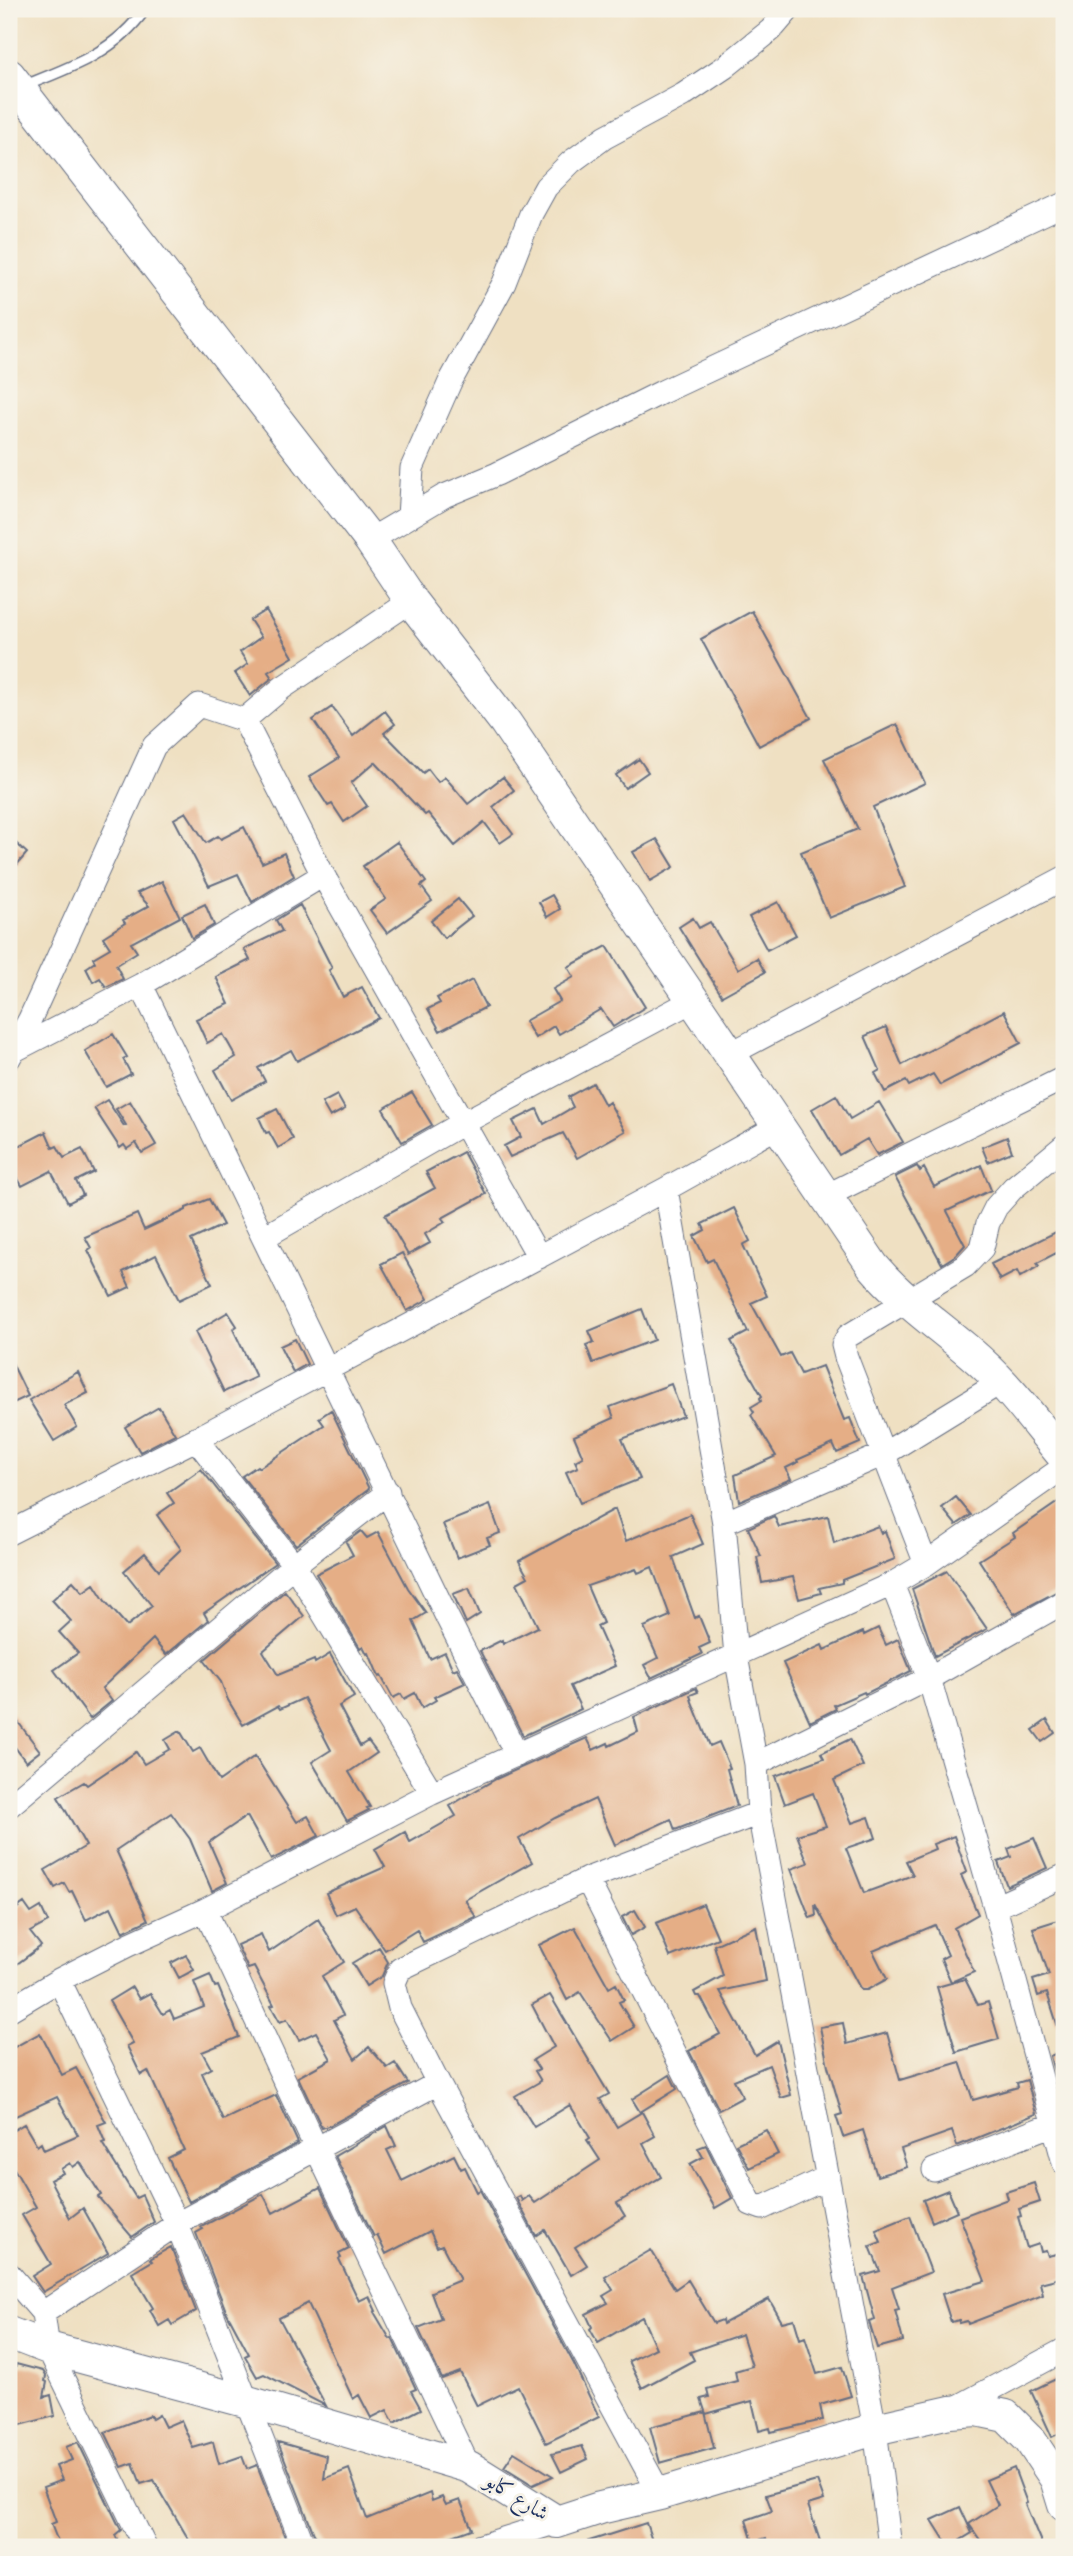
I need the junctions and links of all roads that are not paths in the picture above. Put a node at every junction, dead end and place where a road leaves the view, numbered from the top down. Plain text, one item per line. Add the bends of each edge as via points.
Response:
1 (145, 9) edge
2 (789, 9) edge
3 (13, 81) edge
4 (1064, 204) edge
5 (409, 517) junction
6 (370, 540) junction
7 (411, 601) junction
8 (244, 720) junction
9 (323, 875) junction
10 (1064, 878) edge
11 (141, 985) junction
12 (692, 1001) junction
13 (11, 1054) edge
14 (730, 1054) junction
15 (1064, 1078) edge
16 (463, 1123) junction
17 (777, 1127) junction
18 (1064, 1146) edge
19 (666, 1189) junction
20 (826, 1196) junction
21 (264, 1237) junction
22 (539, 1257) junction
23 (907, 1301) junction
24 (328, 1369) junction
25 (1001, 1382) junction
26 (196, 1439) junction
27 (884, 1454) junction
28 (1064, 1457) edge
29 (1064, 1467) edge
30 (388, 1492) junction
31 (724, 1523) junction
32 (9, 1533) edge
33 (926, 1564) junction
34 (294, 1565) junction
35 (892, 1584) junction
36 (1064, 1602) edge
37 (736, 1656) junction
38 (929, 1678) junction
39 (517, 1755) junction
40 (756, 1764) junction
41 (432, 1793) junction
42 (9, 1806) edge
43 (759, 1813) junction
44 (1064, 1875) edge
45 (587, 1880) junction
46 (995, 1907) junction
47 (205, 1910) junction
48 (59, 1980) junction
49 (9, 2010) edge
50 (438, 2083) junction
51 (1060, 2122) edge
52 (316, 2148) junction
53 (1064, 2163) edge
54 (934, 2170) dead end
55 (828, 2177) junction
56 (177, 2224) junction
57 (9, 2274) edge
58 (43, 2313) junction
59 (9, 2333) edge
60 (48, 2348) junction
61 (1064, 2350) edge
62 (245, 2401) junction
63 (950, 2412) junction
64 (875, 2429) junction
65 (469, 2468) junction
66 (660, 2494) junction
67 (1064, 2504) edge
68 (557, 2522) junction
69 (145, 2547) edge
70 (303, 2547) edge
71 (478, 2547) edge
72 (890, 2547) edge

1 - 3 lane via 119,39 86,62
2 - 5 street via 725,67 605,137 546,187 412,468
3 - 6 street
4 - 5 street via 444,496
5 - 6 street
6 - 7 street
7 - 8 street via 282,688
7 - 12 street via 505,722
8 - 9 street
8 - 13 street via 199,705 154,746
9 - 11 street
9 - 16 street
10 - 14 street
11 - 13 street
11 - 21 street
12 - 14 street
12 - 16 street
14 - 17 street
15 - 20 street
16 - 21 street
16 - 22 street
17 - 19 street
17 - 20 street
18 - 23 street via 996,1207 982,1248 965,1266
19 - 22 street
19 - 31 street
20 - 23 street via 873,1266
21 - 24 street
22 - 24 street
23 - 25 street
23 - 27 street via 848,1336 844,1345
24 - 26 street
24 - 30 street
25 - 27 street
25 - 28 street
26 - 32 street
26 - 34 street
27 - 31 street
27 - 33 street
29 - 33 street
30 - 34 street
30 - 39 street
31 - 37 street
33 - 35 street
34 - 41 street
34 - 42 street
35 - 37 street
35 - 38 street
36 - 38 street
37 - 39 street
37 - 40 street
38 - 40 street
38 - 46 street
39 - 41 street
40 - 43 street
41 - 47 street
43 - 45 street
43 - 55 street
44 - 46 street
45 - 50 street via 400,1969 394,1983 400,2008
45 - 55 street via 751,2204 762,2208
46 - 51 street
47 - 48 street
47 - 52 street
48 - 49 street
48 - 56 street
50 - 52 street
50 - 66 street
51 - 53 street
51 - 54 street
52 - 56 street
52 - 65 street
55 - 64 street
56 - 58 street
56 - 62 street
57 - 58 street
58 - 60 street
59 - 60 street, شارع كابو
60 - 62 street, شارع كابو
60 - 69 street
61 - 63 street
62 - 65 street, شارع كابو
62 - 70 street
63 - 64 street, شارع كابو
63 - 67 street, شارع كابو via 977,2410 1006,2416 1030,2440 1056,2479
64 - 66 street, شارع كابو
64 - 72 street
65 - 68 street, شارع كابو
66 - 68 street, شارع كابو
68 - 71 street

